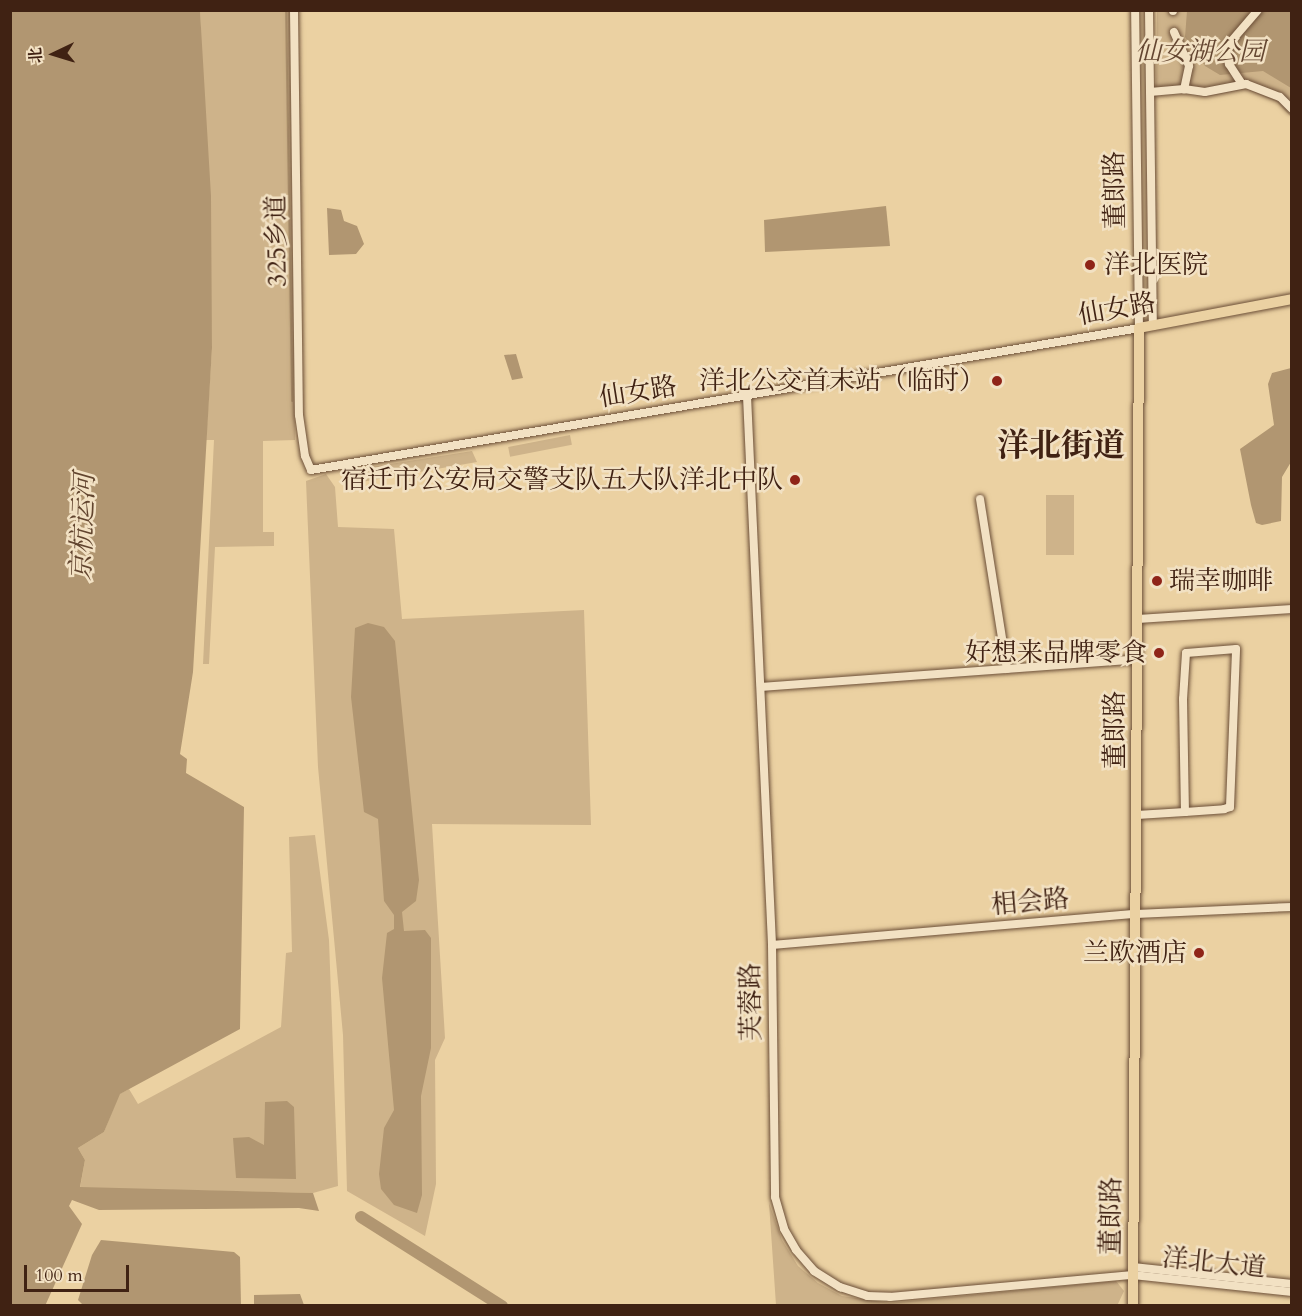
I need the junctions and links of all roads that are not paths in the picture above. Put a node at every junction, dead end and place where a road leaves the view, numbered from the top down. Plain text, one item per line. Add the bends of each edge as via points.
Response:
1 (294, 10) edge
2 (1135, 10) edge
3 (1149, 10) edge
4 (1258, 10) edge
5 (1174, 32) dead end
6 (1239, 81) junction
7 (1184, 88) junction
8 (1150, 92) junction
9 (1292, 109) edge
10 (1292, 299) edge
11 (1153, 326) junction
12 (1138, 328) junction
13 (747, 396) junction
14 (311, 470) joint
15 (980, 499) dead end
16 (1292, 609) edge
17 (1138, 619) junction
18 (1138, 659) junction
19 (1007, 669) junction
20 (761, 687) junction
21 (1185, 812) junction
22 (1137, 815) junction
23 (1292, 907) edge
24 (1136, 914) junction
25 (772, 945) junction
26 (1133, 1271) junction
27 (1292, 1284) edge
28 (1292, 1292) edge
29 (1133, 1305) edge

1 - 14 street, 325乡道 via 299,415
2 - 12 street, 董郎路
3 - 8 street, 董郎路
4 - 6 street via 1228,45 1229,64
5 - 7 street via 1189,66
6 - 7 street via 1205,92
6 - 9 street via 1268,91
7 - 8 street
8 - 11 street, 董郎路
10 - 11 main road, 仙女路
11 - 12 main road, 仙女路
12 - 13 street, 仙女路
12 - 17 main road, 董郎路
13 - 14 street, 仙女路
13 - 20 street, 芙蓉路
15 - 19 street
16 - 17 street
17 - 18 main road, 董郎路
18 - 19 street
18 - 22 main road, 董郎路
19 - 20 street
20 - 25 street, 芙蓉路
21 - 21 street via 1231,805 1236,649 1186,653
21 - 22 street
22 - 24 main road, 董郎路
23 - 24 street, 相会路
24 - 25 street, 相会路
24 - 26 main road, 董郎路
25 - 26 street, 芙蓉路 via 775,1197 783,1229 814,1271 840,1287 890,1297
26 - 27 street, 洋北大道
26 - 28 street, 洋北大道
26 - 29 main road, 董郎路

